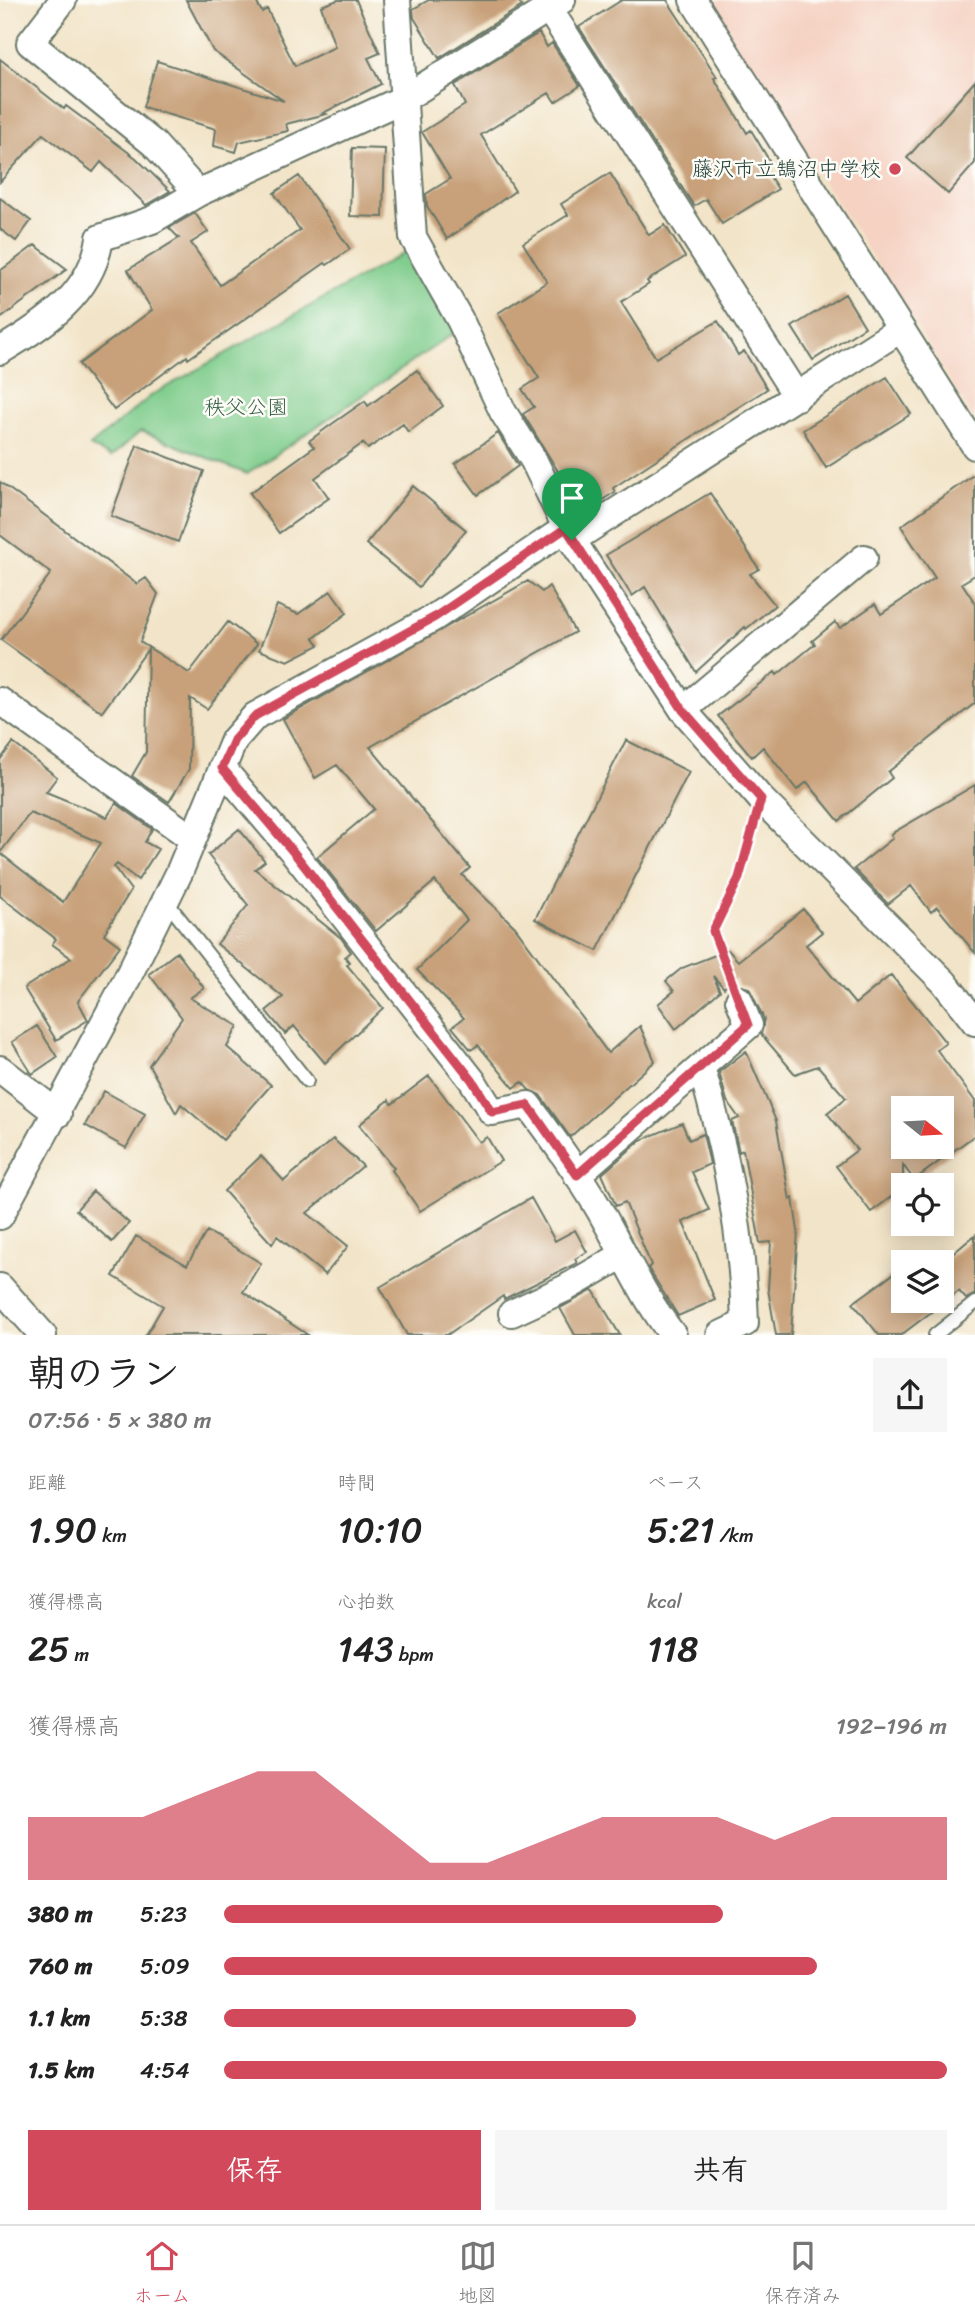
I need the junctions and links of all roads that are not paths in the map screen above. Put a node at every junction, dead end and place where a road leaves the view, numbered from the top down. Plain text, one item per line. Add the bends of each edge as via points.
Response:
1 (63, 0) edge
2 (397, 0) edge
3 (692, 0) edge
4 (555, 4) edge
5 (405, 99) junction
6 (198, 192) junction
7 (900, 330) junction
8 (0, 351) edge
9 (797, 397) junction
10 (974, 443) edge
11 (569, 534) junction
12 (864, 558) dead end
13 (0, 701) edge
14 (683, 710) junction
15 (222, 768) junction
16 (193, 839) junction
17 (166, 900) junction
18 (740, 1000) road end
19 (975, 1022) edge
20 (701, 1067) junction
21 (0, 1069) edge
22 (307, 1081) dead end
23 (58, 1114) junction
24 (577, 1175) junction
25 (0, 1216) edge
26 (623, 1255) junction
27 (2, 1296) edge
28 (975, 1303) edge
29 (512, 1313) dead end
30 (43, 1335) edge
31 (673, 1335) edge
32 (720, 1335) edge
33 (935, 1335) edge

1 - 6 street via 30,43 154,144
2 - 5 street
3 - 7 street
4 - 5 street
4 - 9 street
5 - 6 street
5 - 11 street via 412,237 460,320
6 - 8 street via 152,220 100,239 92,269 74,296 47,323
7 - 9 street
7 - 10 street
9 - 11 street
11 - 14 street
11 - 15 street via 435,617 255,716 234,740
12 - 14 street
13 - 16 street
14 - 19 street via 757,808 944,982
15 - 16 street
15 - 24 street via 295,854 472,1080 492,1112 528,1105
16 - 17 street
17 - 22 lane
17 - 23 street
18 - 20 street via 748,1025
20 - 24 street
20 - 32 street via 727,1161 744,1262 745,1323
21 - 23 street
23 - 25 street
24 - 26 street
26 - 29 street
26 - 31 street
27 - 30 street
28 - 33 lane

